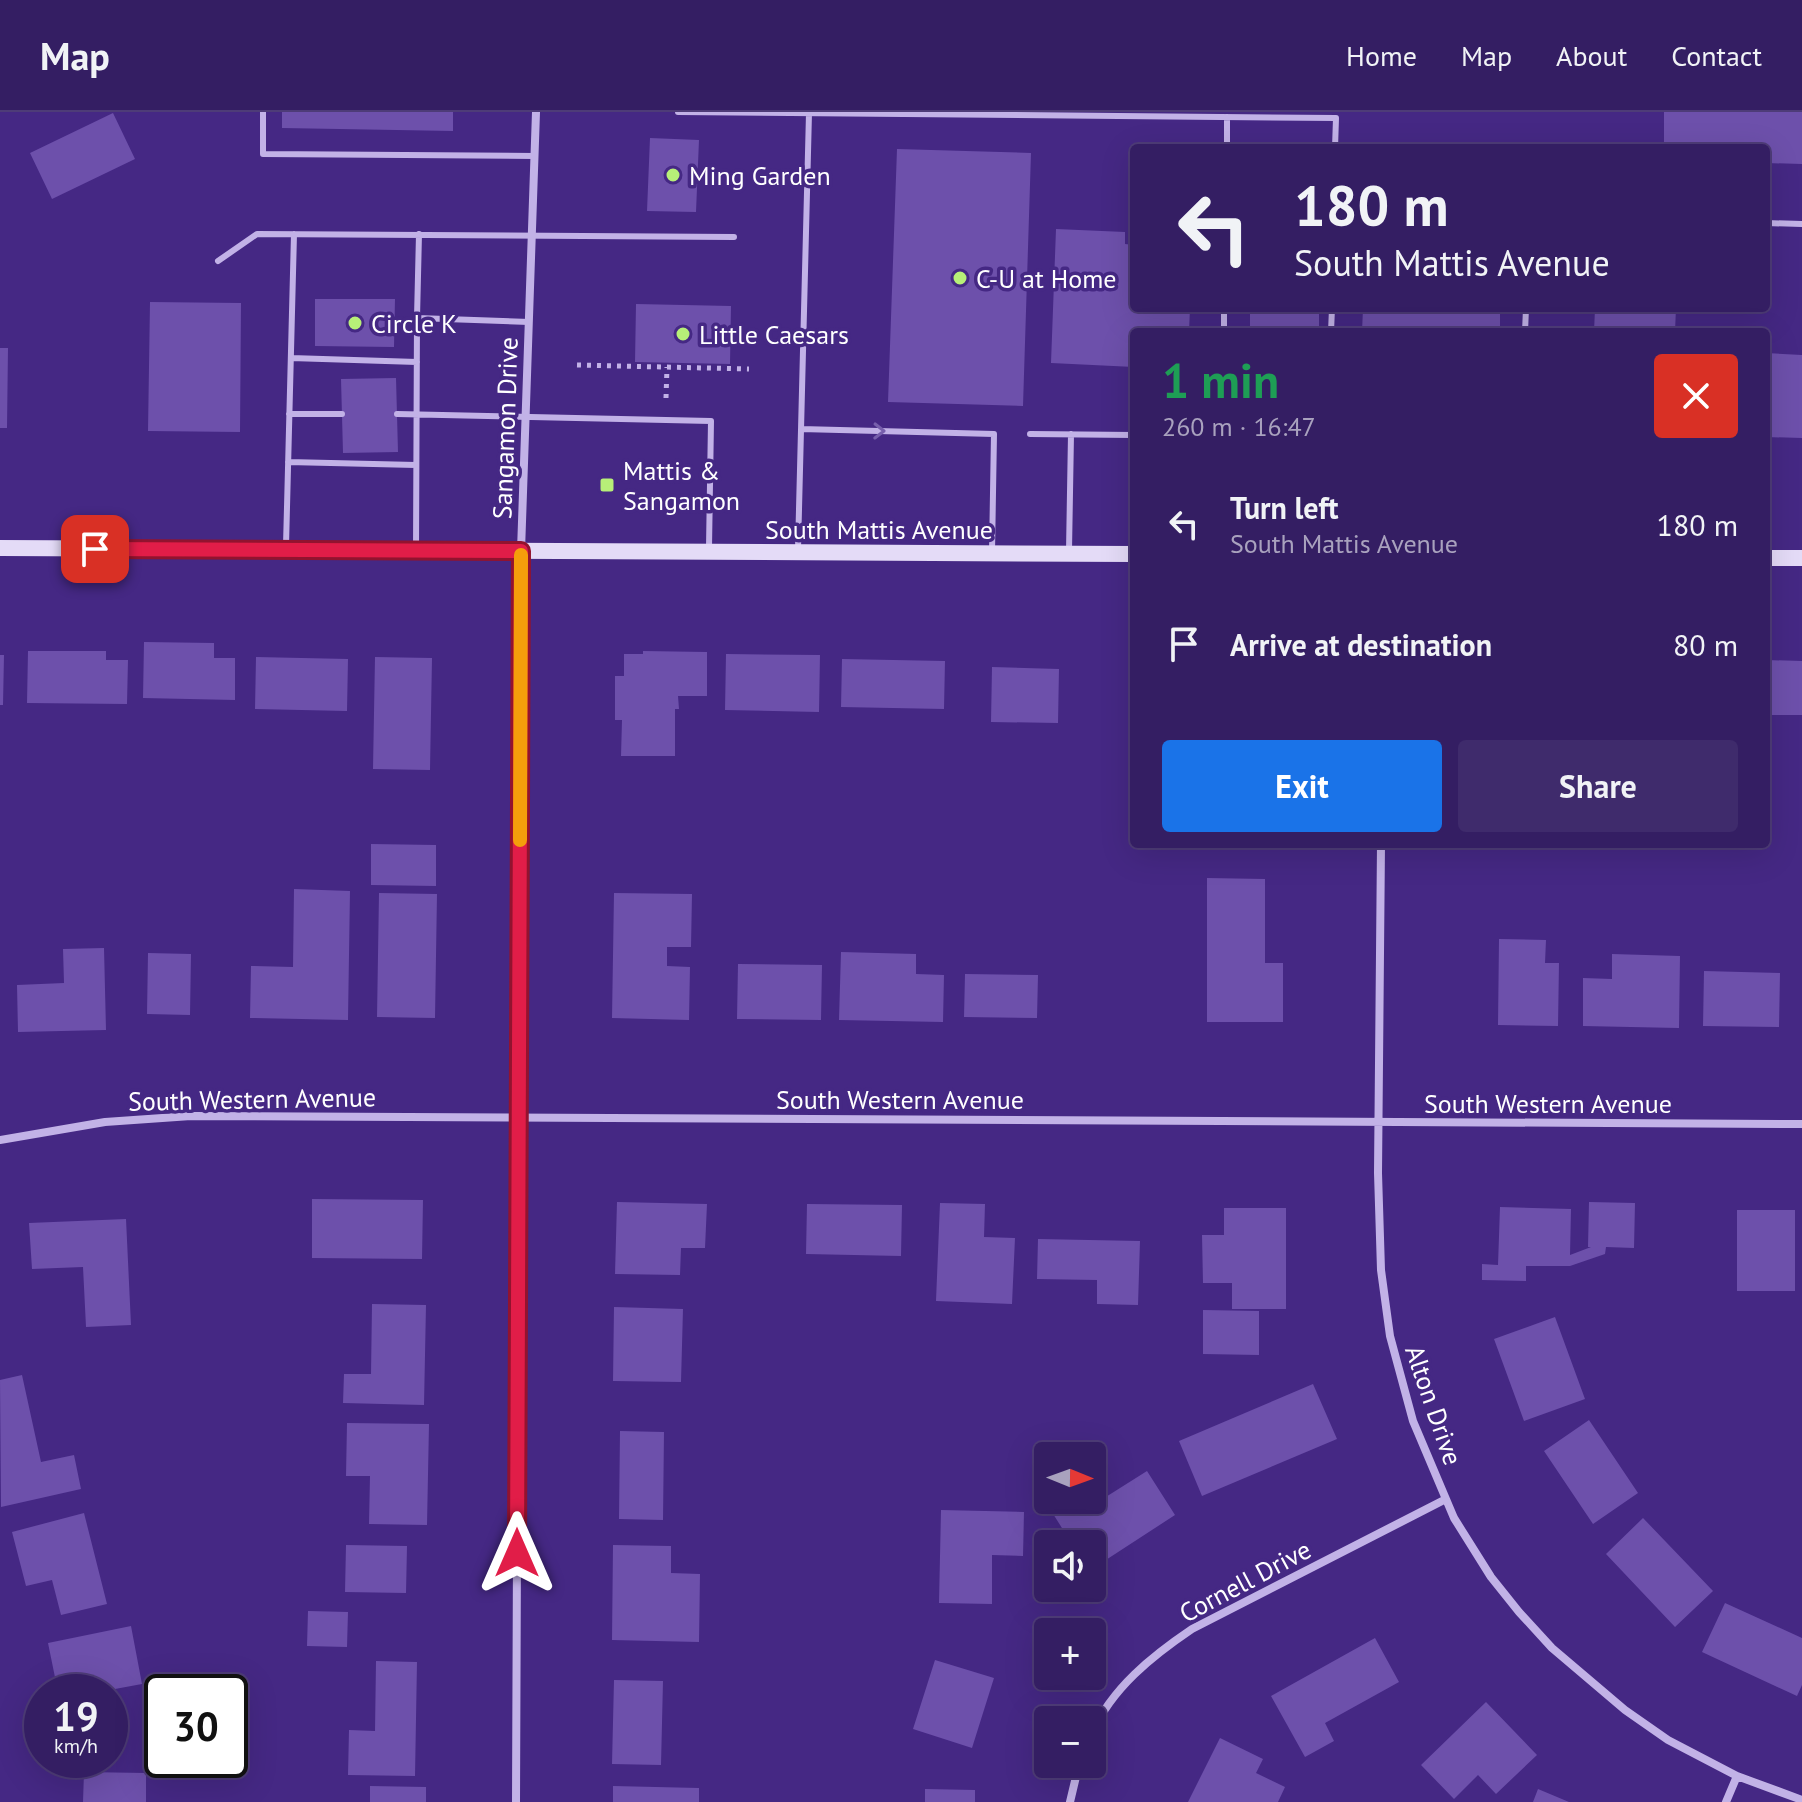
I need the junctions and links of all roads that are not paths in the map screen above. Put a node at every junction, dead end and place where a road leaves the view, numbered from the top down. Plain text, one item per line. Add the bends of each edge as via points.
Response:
1 (263, 112) edge
2 (536, 112) edge
3 (678, 112) edge
4 (809, 113) edge
5 (1227, 117) junction
6 (1227, 144) edge
7 (1335, 144) edge
8 (535, 156) junction
9 (1770, 223) edge
10 (1802, 224) edge
11 (294, 234) junction
12 (419, 234) junction
13 (532, 234) junction
14 (734, 237) dead end
15 (218, 261) dead end
16 (417, 318) junction
17 (529, 322) junction
18 (291, 358) junction
19 (417, 362) junction
20 (289, 414) junction
21 (342, 414) dead end
22 (397, 414) dead end
23 (416, 414) junction
24 (525, 417) junction
25 (801, 429) junction
26 (1030, 434) dead end
27 (1071, 434) junction
28 (1130, 435) edge
29 (288, 462) junction
30 (416, 465) junction
31 (0, 548) edge
32 (286, 550) junction
33 (416, 551) junction
34 (521, 551) junction
35 (709, 552) junction
36 (798, 552) junction
37 (992, 554) junction
38 (1069, 554) junction
39 (1130, 554) edge
40 (1770, 558) edge
41 (1802, 558) edge
42 (1381, 848) edge
43 (520, 1118) junction
44 (1379, 1122) junction
45 (1802, 1124) edge
46 (0, 1140) edge
47 (1446, 1499) junction
48 (1106, 1711) edge
49 (1737, 1776) junction
50 (1076, 1778) edge
51 (1802, 1800) edge
52 (516, 1802) edge
53 (1070, 1802) edge
54 (1726, 1802) edge

1 - 8 lane via 263,154
2 - 8 street, Sangamon Drive
3 - 4 lane
4 - 5 lane
4 - 25 lane
5 - 6 lane
5 - 7 lane via 1336,118
8 - 13 street, Sangamon Drive
9 - 10 lane
11 - 12 lane
11 - 15 lane via 257,234
11 - 18 lane
12 - 13 lane
12 - 16 lane
13 - 14 lane
13 - 17 street, Sangamon Drive
16 - 17 lane
16 - 19 lane
17 - 24 street, Sangamon Drive
18 - 19 lane
18 - 20 lane
19 - 23 lane
20 - 21 lane
20 - 29 lane
22 - 23 lane
23 - 24 lane
23 - 30 lane
24 - 34 street, Sangamon Drive
24 - 35 lane via 711,421
25 - 36 lane
25 -> 37 lane via 994,434
26 - 27 lane
27 - 28 lane
27 - 38 lane
29 - 30 lane
29 - 32 lane
30 - 33 lane
31 - 32 main road, South Mattis Avenue
32 - 33 main road, South Mattis Avenue
33 - 34 main road, South Mattis Avenue
34 - 35 main road, South Mattis Avenue
34 - 43 street, Sangamon Drive
35 - 36 main road, South Mattis Avenue
36 - 37 main road, South Mattis Avenue
37 - 38 main road, South Mattis Avenue
38 - 39 main road, South Mattis Avenue
40 - 41 main road
42 - 44 street, Alton Drive
43 - 44 street, South Western Avenue
43 - 46 street, South Western Avenue via 191,1116 105,1122
43 - 52 street, Sangamon Drive
44 - 45 street, South Western Avenue
44 - 47 street, Alton Drive via 1381,1270 1390,1336 1413,1421
47 - 48 street, Cornell Drive via 1192,1629 1157,1652 1122,1686
47 - 49 street, Alton Drive via 1491,1577 1552,1648 1668,1740
49 - 51 street, Alton Drive
49 - 54 street
50 - 53 street

